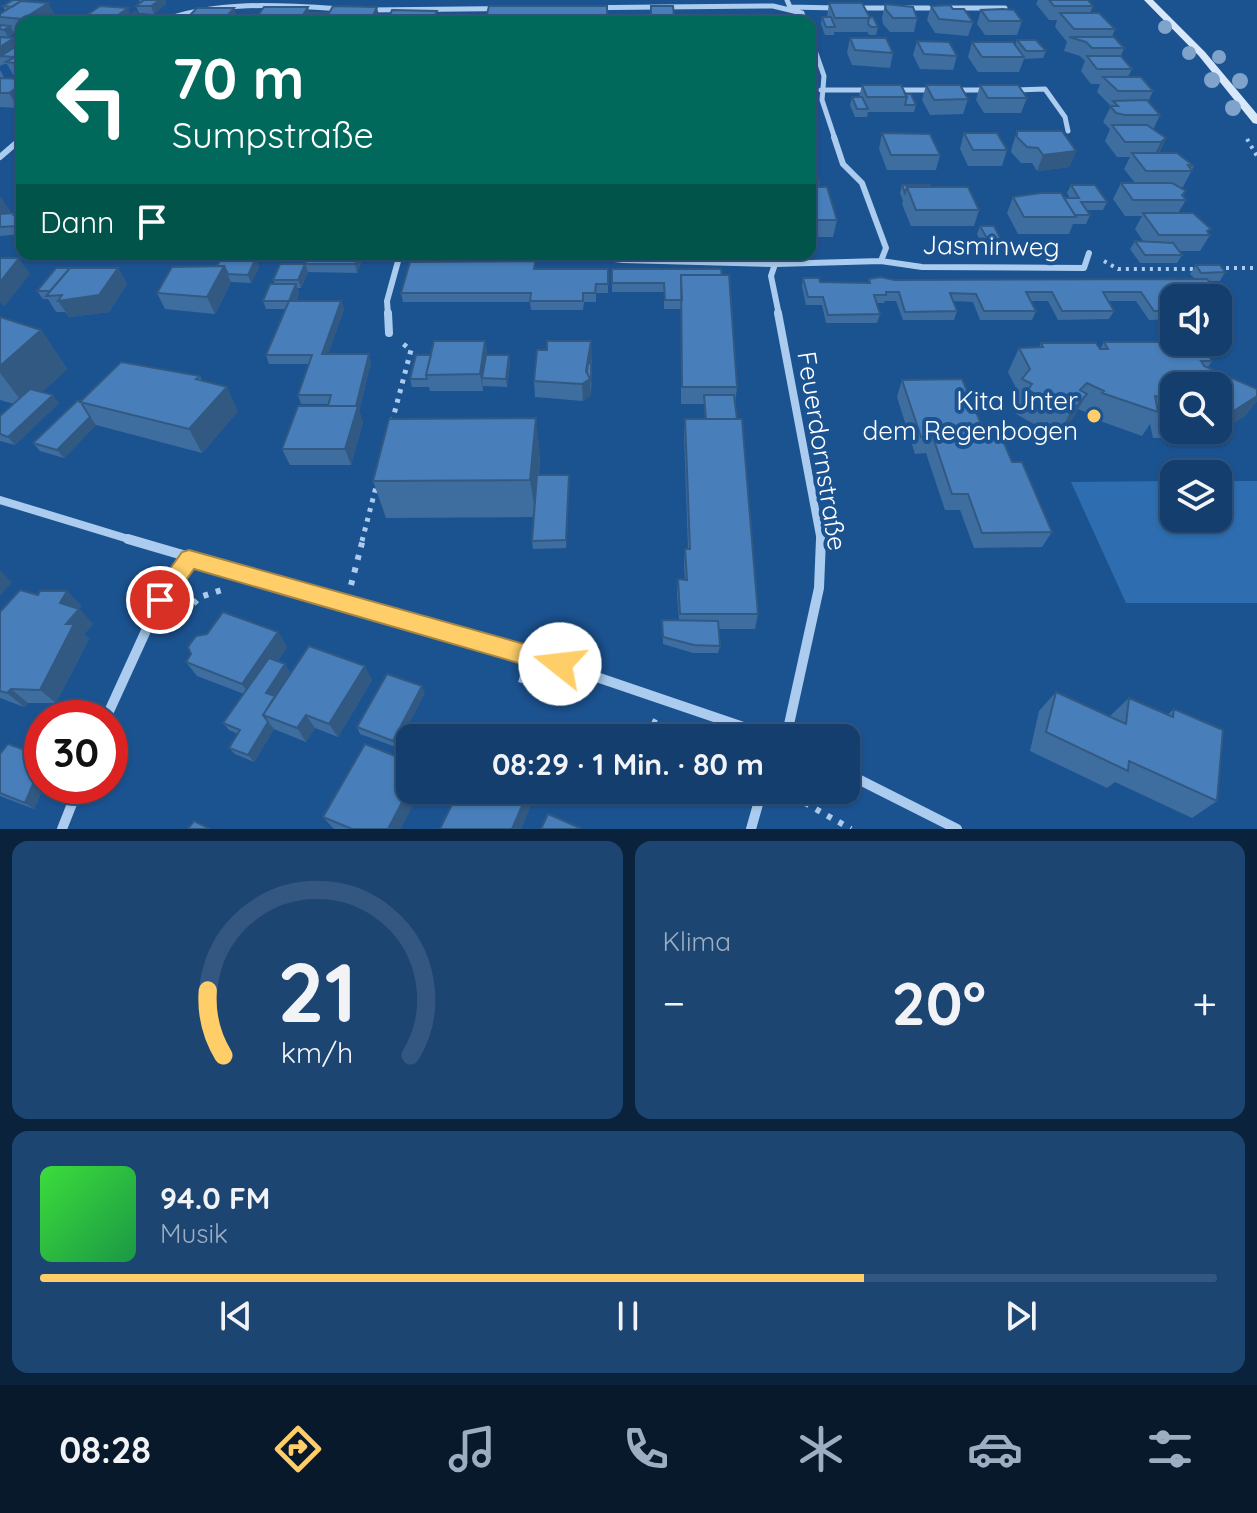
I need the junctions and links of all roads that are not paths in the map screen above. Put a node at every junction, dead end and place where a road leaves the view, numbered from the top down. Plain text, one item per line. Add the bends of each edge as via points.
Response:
1 (787, 0) edge
2 (1148, 0) edge
3 (790, 7) junction
4 (1005, 8) edge
5 (352, 10) edge
6 (367, 10) edge
7 (168, 16) edge
8 (803, 16) edge
9 (816, 53) edge
10 (821, 90) junction
11 (874, 90) edge
12 (890, 90) edge
13 (1257, 121) edge
14 (1068, 131) dead end
15 (16, 143) edge
16 (0, 157) edge
17 (1089, 253) road end
18 (398, 260) edge
19 (751, 260) edge
20 (881, 261) junction
21 (775, 264) junction
22 (389, 333) road end
23 (0, 500) edge
24 (189, 559) junction
25 (114, 700) edge
26 (739, 724) edge
27 (789, 724) edge
28 (860, 780) edge
29 (72, 804) edge
30 (758, 804) edge
31 (62, 829) edge
32 (751, 829) edge
33 (957, 829) edge

1 - 3 street
2 - 13 street
3 - 4 street
3 - 6 street
3 - 8 street
5 - 7 street via 204,6
9 - 10 street via 824,76
10 - 11 street
10 - 20 street via 843,164 862,183 886,248
12 - 14 street via 1045,89 1065,117
15 - 16 street
17 - 20 street, Jasminweg via 1084,268 922,267
18 - 22 street via 387,301
19 - 21 street
20 - 21 street
21 - 27 street, Feuerdornstraße via 771,276 821,537 819,588
23 - 24 street
24 - 25 street via 160,600
24 - 26 street via 679,701
28 - 33 street
29 - 31 street
30 - 32 street

